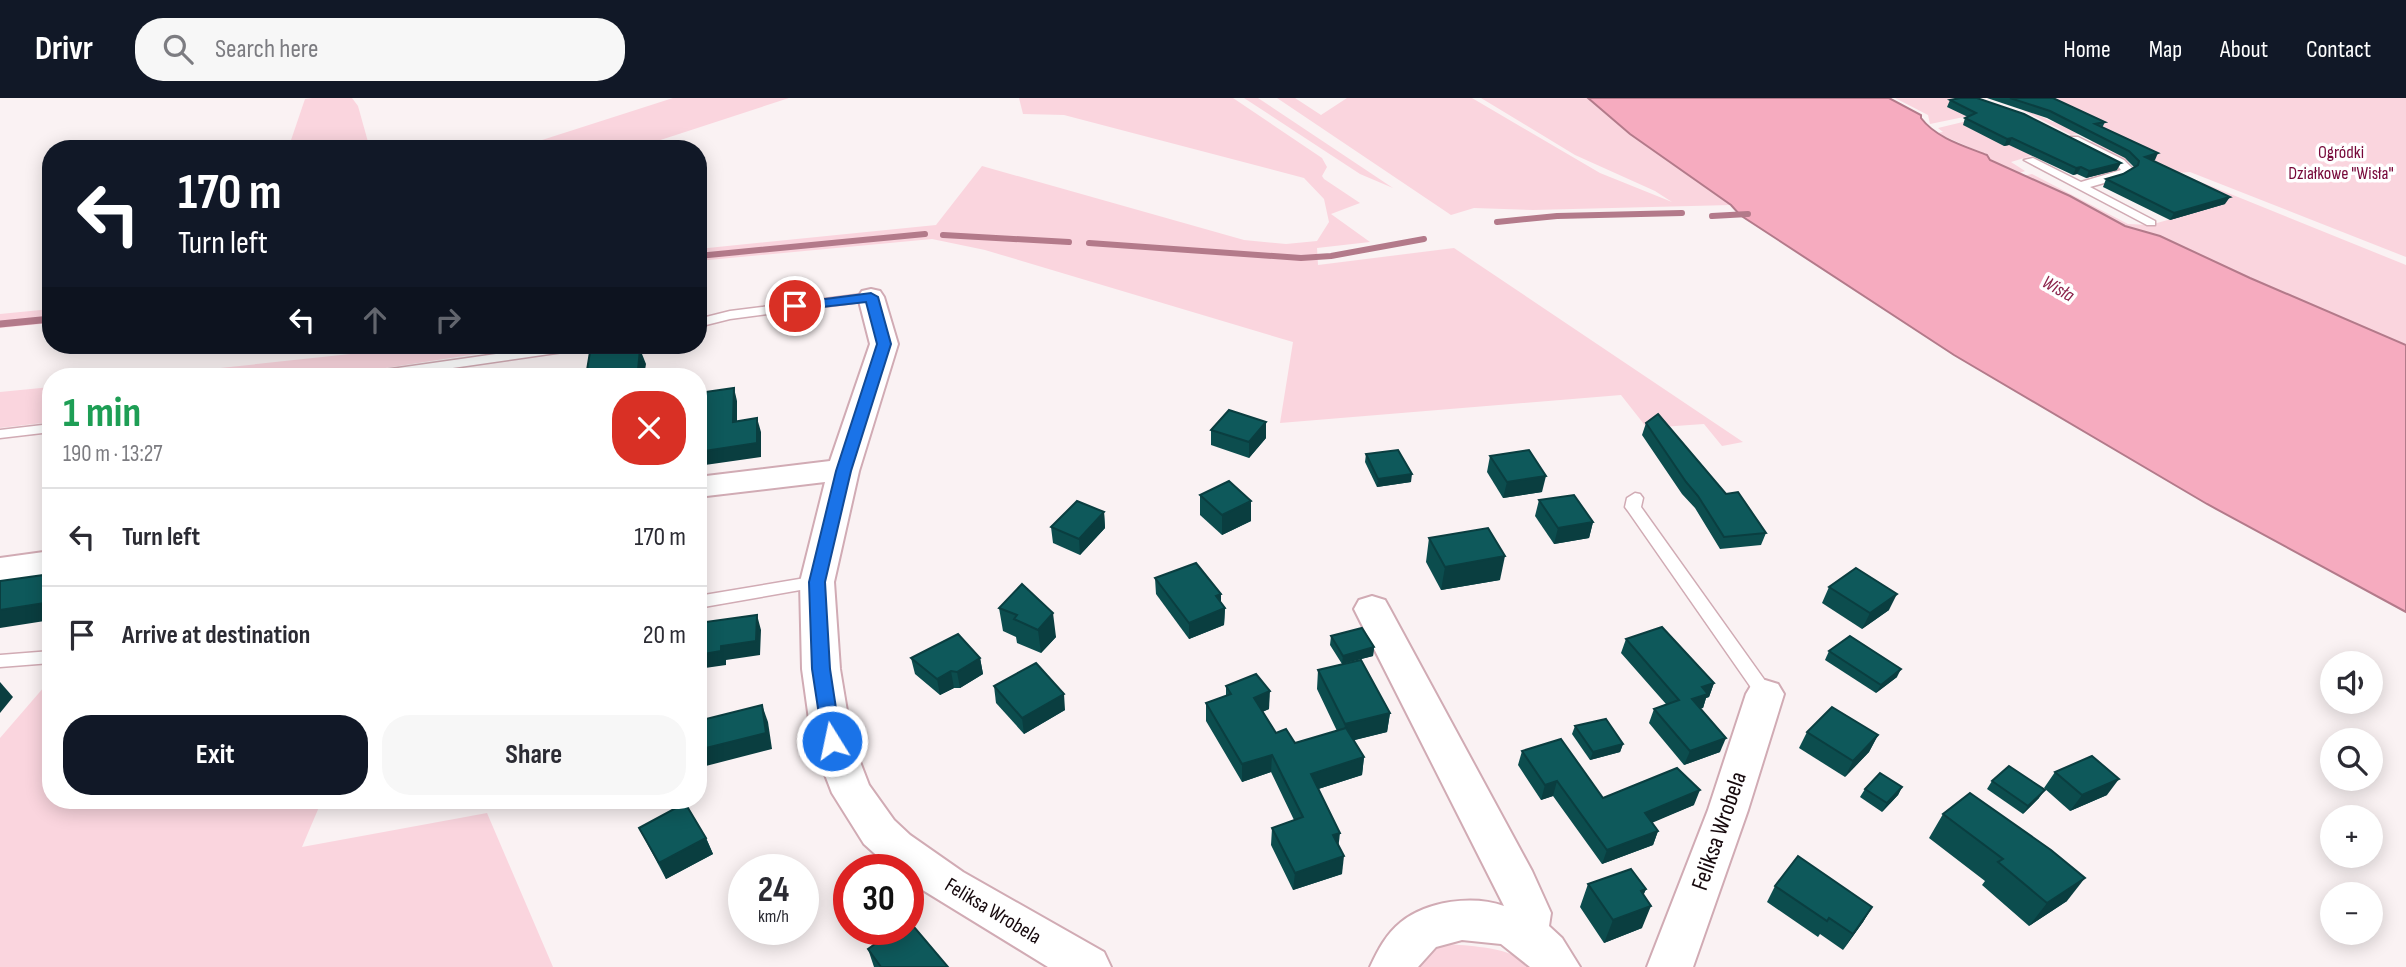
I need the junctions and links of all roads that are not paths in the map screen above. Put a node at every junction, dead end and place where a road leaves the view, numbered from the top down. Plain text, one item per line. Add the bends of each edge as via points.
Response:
1 (2063, 134) edge
2 (2029, 160) dead end
3 (2080, 187) junction
4 (2151, 223) dead end
5 (871, 297) joint
6 (707, 321) edge
7 (522, 354) edge
8 (425, 368) edge
9 (42, 429) edge
10 (0, 434) edge
11 (843, 471) junction
12 (707, 486) edge
13 (1635, 498) dead end
14 (42, 564) edge
15 (0, 570) edge
16 (817, 582) junction
17 (707, 600) edge
18 (1372, 609) dead end
19 (42, 658) edge
20 (0, 661) edge
21 (1765, 694) joint
22 (1525, 934) junction
23 (1088, 967) edge
24 (1393, 967) edge
25 (1557, 967) edge
26 (1670, 967) edge

1 - 3 lane via 2128,170
2 - 3 lane
3 - 4 lane
5 - 6 lane
5 - 11 street, Feliksa Wrobela via 884,344
7 - 8 lane
9 - 10 lane
11 - 12 street
11 - 16 street, Feliksa Wrobela
13 - 21 lane via 1633,507
14 - 15 street
16 - 17 lane
16 - 23 street, Feliksa Wrobela via 821,669 832,741 864,812 895,848 916,864
18 - 22 street via 1517,884 1529,913
19 - 20 lane
21 - 26 street, Feliksa Wrobela
22 - 24 street via 1490,921 1442,925 1413,940
22 - 25 street

